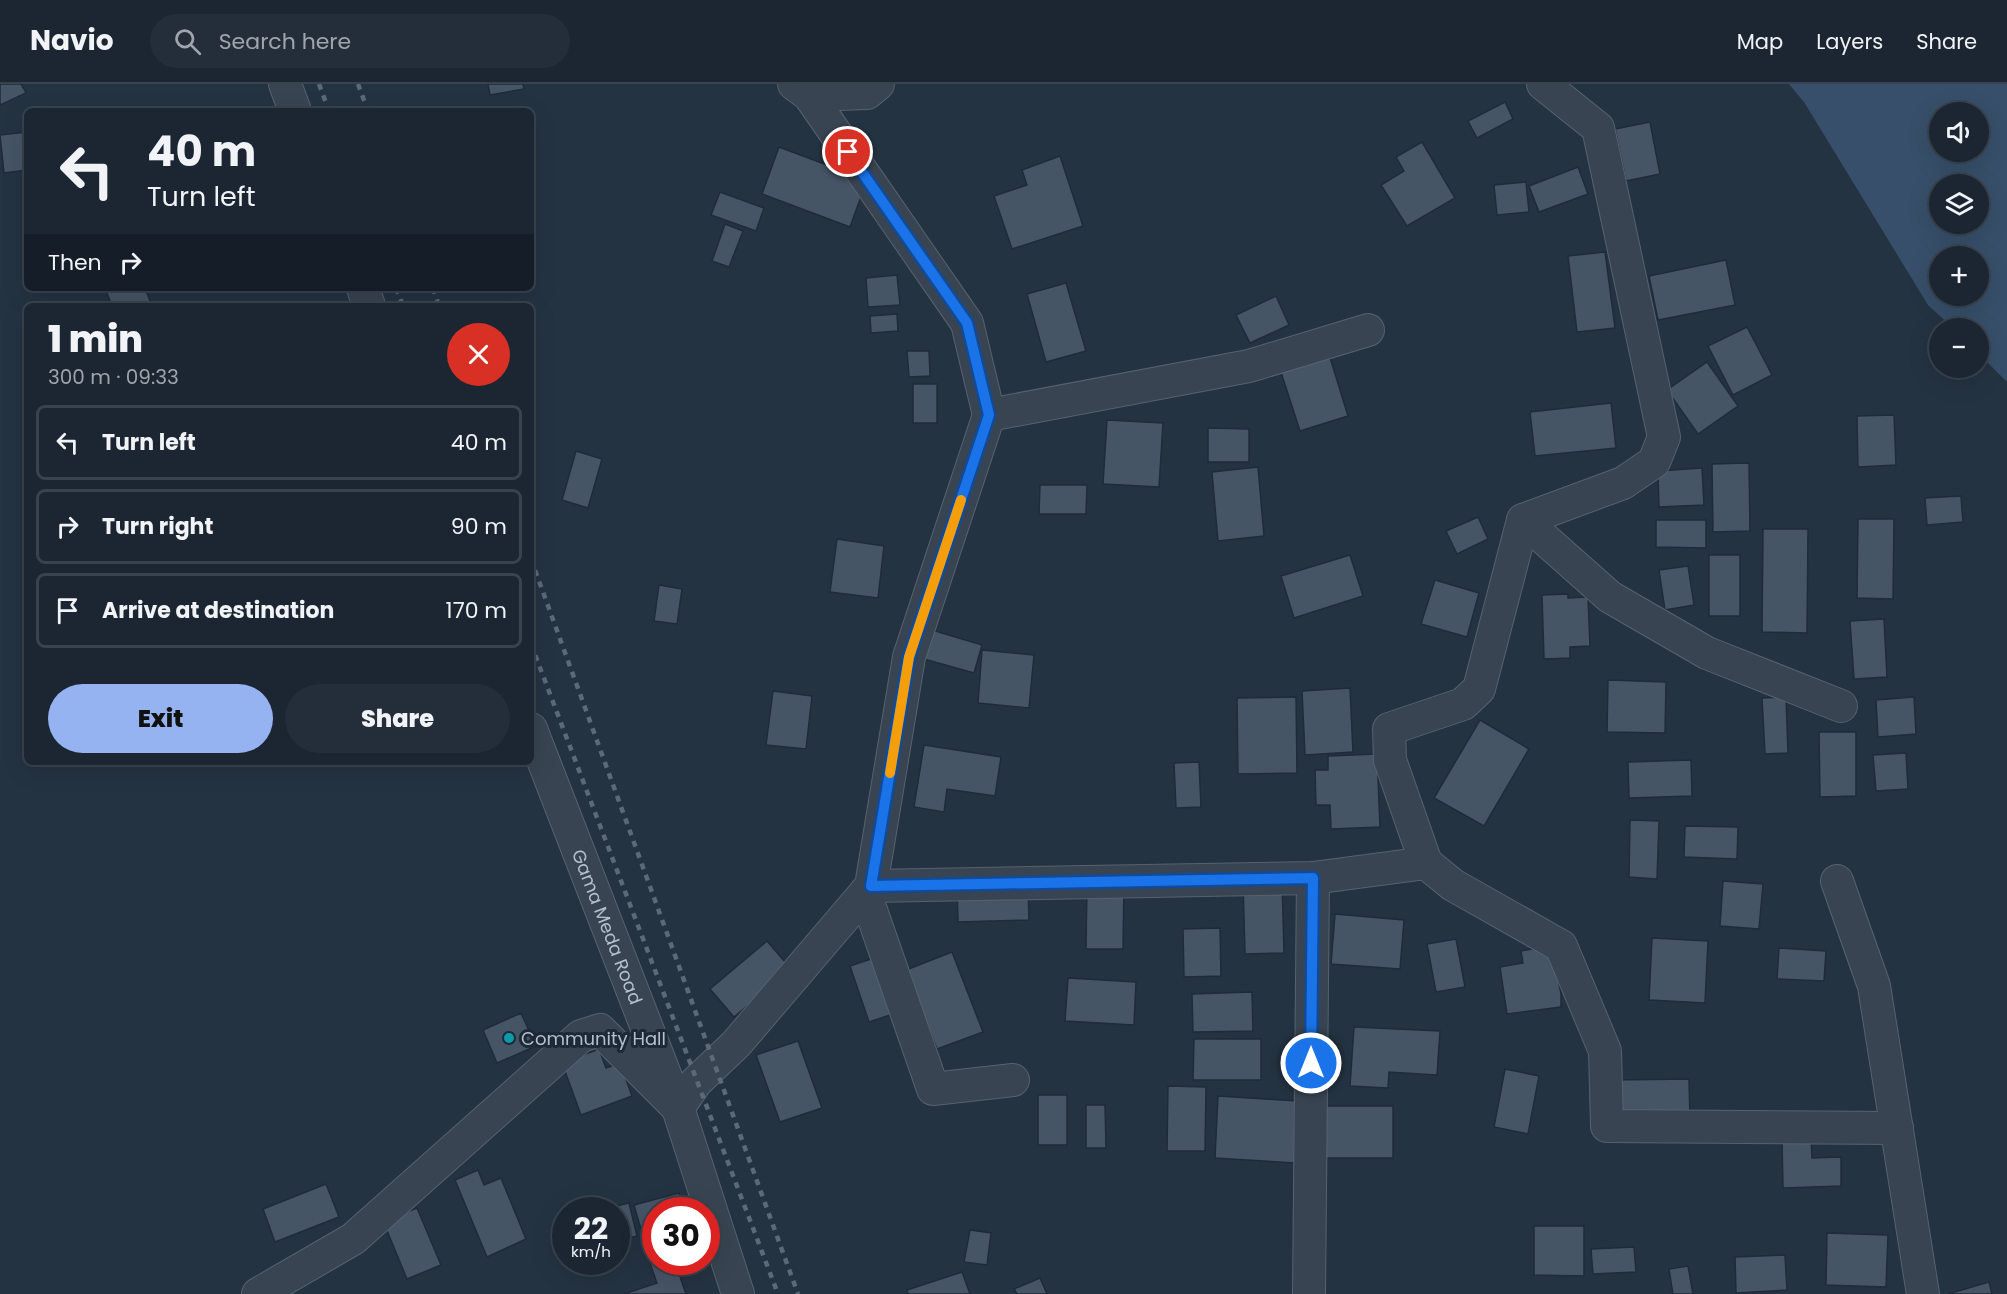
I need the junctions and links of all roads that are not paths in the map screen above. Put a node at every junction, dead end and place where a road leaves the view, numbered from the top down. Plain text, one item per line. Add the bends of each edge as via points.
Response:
1 (285, 84) edge
2 (878, 84) edge
3 (1543, 84) edge
4 (802, 89) edge
5 (295, 108) edge
6 (1368, 330) dead end
7 (989, 415) junction
8 (1523, 520) junction
9 (1841, 706) dead end
10 (534, 737) edge
11 (1426, 863) junction
12 (1313, 878) junction
13 (1838, 881) dead end
14 (868, 890) junction
15 (1013, 1080) dead end
16 (678, 1108) junction
17 (1897, 1128) junction
18 (258, 1294) edge
19 (738, 1294) edge
20 (1309, 1294) edge
21 (1923, 1294) edge

1 - 5 street
2 - 4 street via 867,93
3 - 8 street via 1598,128 1664,437 1654,462 1623,483
4 - 7 street via 967,323
6 - 7 street via 1249,366
7 - 14 street via 909,657
8 - 9 street via 1610,597 1707,653
8 - 11 street via 1479,688 1463,704 1389,729 1390,760
10 - 16 street, Gama Meda Road
11 - 12 street
11 - 17 street via 1453,885 1561,946 1605,1051 1607,1126
12 - 14 street
12 - 20 street
13 - 17 street via 1874,986
14 - 15 street via 933,1089
14 - 16 street via 736,1044 696,1082
16 - 18 street via 600,1030 581,1036 352,1239
16 - 19 street, Gama Meda Road
17 - 21 street

